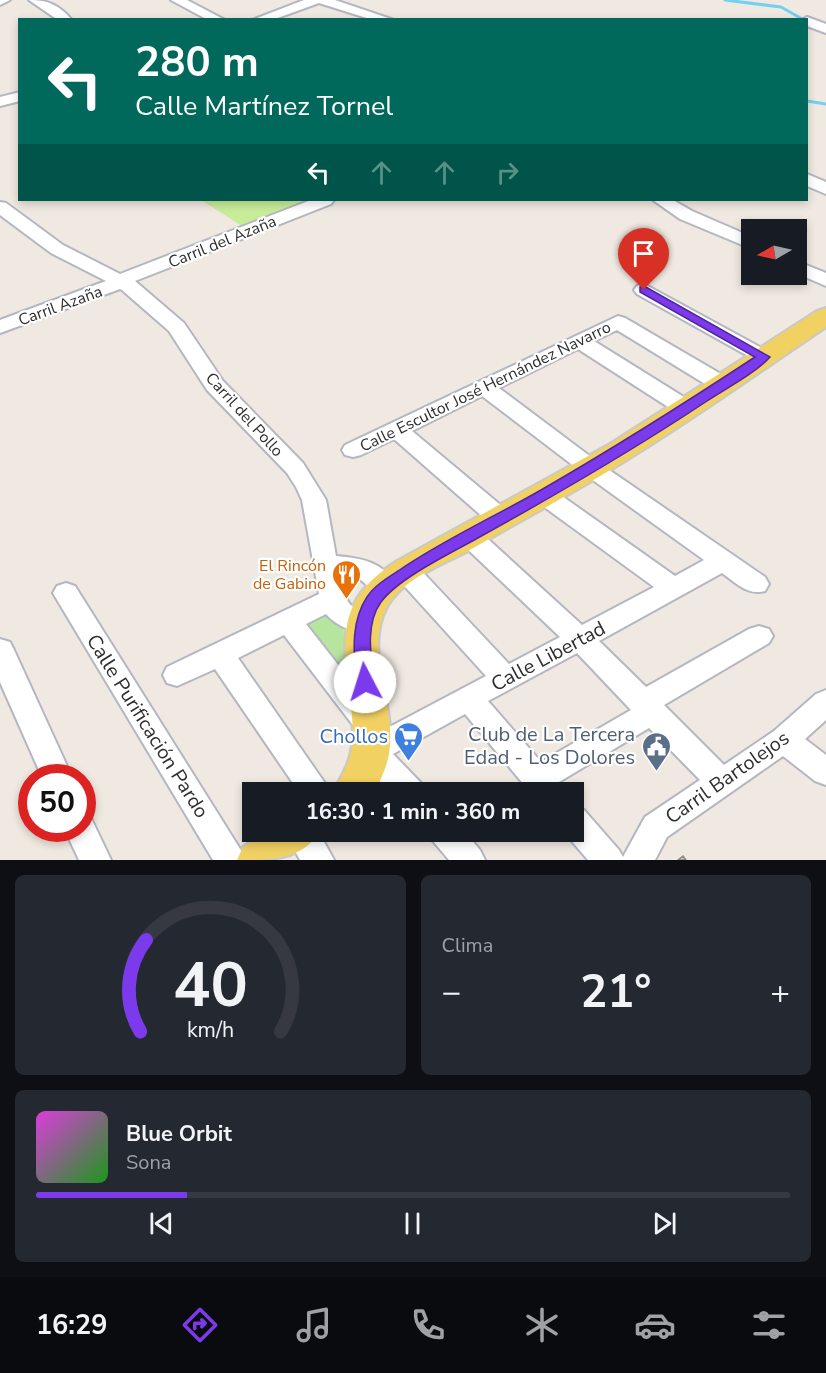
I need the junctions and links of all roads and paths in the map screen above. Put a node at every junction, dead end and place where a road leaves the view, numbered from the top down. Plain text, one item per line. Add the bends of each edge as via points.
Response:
1 (35, 0) edge
2 (177, 0) edge
3 (316, 0) edge
4 (322, 0) edge
5 (64, 18) edge
6 (215, 18) edge
7 (264, 18) edge
8 (381, 18) edge
9 (808, 22) edge
10 (826, 29) edge
11 (18, 97) edge
12 (0, 102) edge
13 (808, 180) edge
14 (826, 189) edge
15 (322, 201) edge
16 (664, 201) edge
17 (0, 207) edge
18 (741, 239) edge
19 (807, 271) edge
20 (826, 280) edge
21 (119, 281) junction
22 (644, 290) dead end
23 (826, 316) edge
24 (0, 327) edge
25 (579, 340) junction
26 (764, 357) junction
27 (723, 385) junction
28 (483, 386) junction
29 (687, 409) junction
30 (396, 429) junction
31 (353, 450) dead end
32 (591, 468) junction
33 (544, 495) junction
34 (501, 519) junction
35 (469, 536) junction
36 (724, 561) junction
37 (325, 565) junction
38 (396, 580) junction
39 (756, 584) dead end
40 (674, 588) junction
41 (66, 593) dead end
42 (333, 599) junction
43 (287, 620) junction
44 (364, 623) junction
45 (759, 636) dead end
46 (580, 639) junction
47 (0, 650) edge
48 (219, 653) junction
49 (177, 675) dead end
50 (6, 679) edge
51 (506, 679) junction
52 (469, 699) junction
53 (826, 702) edge
54 (647, 708) junction
55 (371, 739) junction
56 (784, 740) junction
57 (50, 764) edge
58 (826, 772) edge
59 (309, 782) edge
60 (360, 782) edge
61 (403, 782) edge
62 (541, 782) edge
63 (549, 782) edge
64 (721, 782) junction
65 (584, 833) edge
66 (87, 842) edge
67 (284, 842) edge
68 (307, 842) edge
69 (453, 842) edge
70 (95, 860) edge
71 (231, 860) edge
72 (258, 860) edge
73 (318, 860) edge
74 (469, 860) edge
75 (608, 860) edge
76 (638, 860) edge

1 - 5 street
2 - 6 street
3 - 7 street
4 - 8 street
9 - 10 street
11 - 12 street
13 - 14 street
15 - 21 street, Carril del Azaña
16 - 18 street
17 - 21 street, Carril del Pollo via 57,249
19 - 20 street
21 - 24 street, Carril Azaña via 107,289
21 - 37 street, Carril del Pollo via 177,327 215,385 295,468 314,500
22 - 26 street
23 - 26 main road
25 - 27 street, Calle Escultor José Hernández Navarro via 618,322
25 - 28 street, Calle Escultor José Hernández Navarro
25 - 29 street
26 - 27 main road
27 - 29 main road
28 - 30 street, Calle Escultor José Hernández Navarro
28 - 32 street
29 - 32 main road
30 - 31 street, Calle Escultor José Hernández Navarro
30 - 34 street
32 - 33 main road
32 - 36 street
33 - 34 main road
33 - 40 street
34 - 35 main road
35 - 38 main road
35 - 46 street
36 - 39 street
36 - 40 street, Calle Libertad
37 - 38 street via 361,567
37 - 42 street, Carril del Pollo
38 - 44 main road via 373,600
38 - 51 street
40 - 46 street, Calle Libertad
41 - 71 street, Calle Purificación Pardo
42 - 43 street
42 - 44 street via 344,616
43 - 48 street
43 - 55 street
44 - 55 main road
45 - 54 street
46 - 51 street, Calle Libertad
46 - 54 street
47 - 50 street
48 - 49 street
48 - 59 street
50 - 57 street
51 - 52 street, Calle Libertad
52 - 55 street, Calle Libertad
52 - 62 street
53 - 56 street, Carril Bartolejos
54 - 63 street
54 - 64 street
55 - 60 main road via 366,773
55 - 61 street
56 - 58 street
56 - 64 street, Carril Bartolejos
64 - 76 street, Carril Bartolejos via 656,827
65 - 75 street
66 - 70 street
67 - 72 main road
68 - 73 street
69 - 74 street

